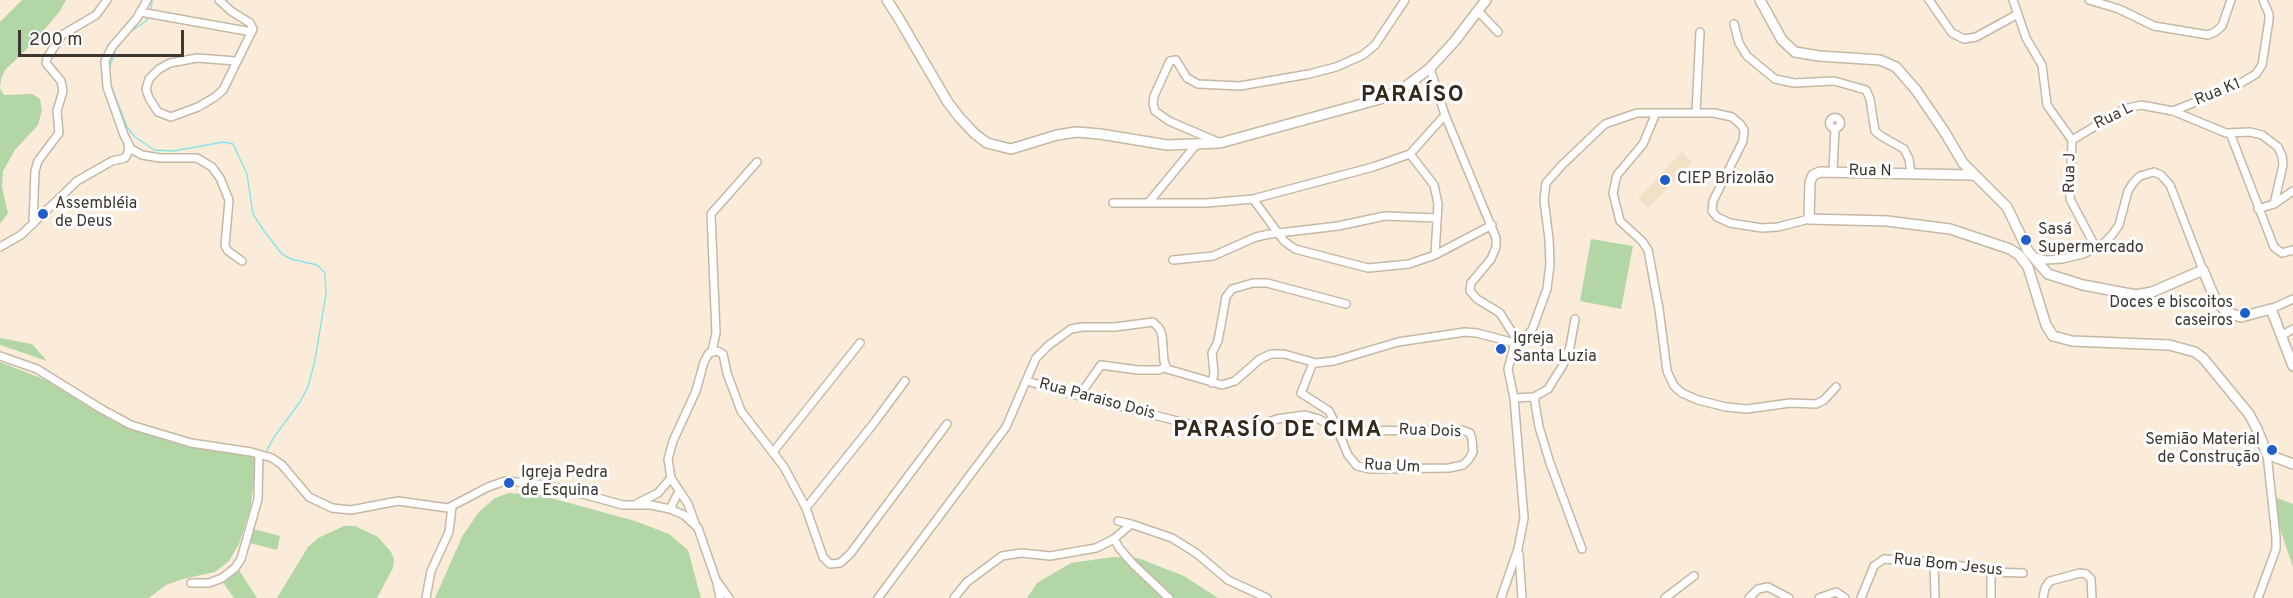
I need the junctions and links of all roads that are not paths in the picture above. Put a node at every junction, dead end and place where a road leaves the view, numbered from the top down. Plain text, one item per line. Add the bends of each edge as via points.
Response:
1 (107, 0) edge
2 (147, 0) edge
3 (219, 0) edge
4 (886, 0) edge
5 (1405, 0) edge
6 (1486, 0) edge
7 (1760, 0) edge
8 (1929, 0) edge
9 (2013, 0) edge
10 (2089, 0) edge
11 (2231, 0) edge
12 (2263, 0) edge
13 (1478, 11) junction
14 (140, 12) junction
15 (2018, 14) junction
16 (1734, 24) dead end
17 (252, 32) junction
18 (1700, 32) dead end
19 (1497, 33) dead end
20 (236, 61) junction
21 (1430, 68) junction
22 (2173, 111) junction
23 (1656, 113) junction
24 (1696, 113) junction
25 (1445, 115) junction
26 (1835, 128) dead end
27 (2228, 133) junction
28 (2072, 140) junction
29 (1220, 143) junction
30 (128, 144) junction
31 (1196, 145) junction
32 (1410, 154) junction
33 (142, 155) junction
34 (1958, 158) junction
35 (123, 160) junction
36 (757, 162) dead end
37 (1833, 171) junction
38 (1911, 173) junction
39 (1946, 175) junction
40 (1973, 175) junction
41 (2293, 191) edge
42 (1253, 199) junction
43 (1113, 202) dead end
44 (1149, 202) junction
45 (2274, 204) junction
46 (2258, 209) junction
47 (1436, 218) junction
48 (1809, 219) junction
49 (33, 224) junction
50 (1492, 225) junction
51 (2018, 231) junction
52 (1278, 233) junction
53 (2006, 247) junction
54 (0, 248) edge
55 (2096, 248) junction
56 (2293, 250) edge
57 (1435, 255) junction
58 (1173, 260) dead end
59 (242, 261) dead end
60 (2030, 264) junction
61 (2044, 266) junction
62 (2202, 270) junction
63 (2293, 299) edge
64 (1346, 304) dead end
65 (2271, 309) junction
66 (1575, 319) dead end
67 (2293, 329) edge
68 (2281, 336) junction
69 (860, 343) dead end
70 (1516, 343) junction
71 (712, 351) junction
72 (0, 356) edge
73 (1313, 363) junction
74 (2293, 366) edge
75 (1166, 367) junction
76 (905, 381) dead end
77 (1027, 381) junction
78 (1212, 383) junction
79 (1836, 387) dead end
80 (1079, 396) junction
81 (1514, 398) junction
82 (1534, 398) junction
83 (947, 424) dead end
84 (1338, 431) junction
85 (1473, 448) joint
86 (773, 452) junction
87 (259, 454) junction
88 (2267, 454) junction
89 (2293, 464) edge
90 (671, 478) junction
91 (679, 491) junction
92 (658, 493) junction
93 (633, 505) junction
94 (656, 506) junction
95 (452, 507) junction
96 (806, 508) junction
97 (670, 509) junction
98 (1118, 521) dead end
99 (1131, 524) junction
100 (696, 526) junction
101 (1114, 539) junction
102 (1518, 549) junction
103 (1582, 549) dead end
104 (1934, 562) junction
105 (1991, 572) junction
106 (2023, 573) dead end
107 (1694, 576) dead end
108 (716, 580) junction
109 (191, 583) dead end
110 (426, 598) edge
111 (720, 598) edge
112 (729, 598) edge
113 (878, 598) edge
114 (954, 598) edge
115 (1169, 598) edge
116 (1267, 598) edge
117 (1501, 598) edge
118 (1522, 598) edge
119 (1665, 598) edge
120 (1749, 598) edge
121 (1790, 598) edge
122 (1819, 598) edge
123 (1845, 598) edge
124 (1861, 598) edge
125 (1935, 598) edge
126 (1991, 598) edge
127 (2043, 598) edge
128 (2092, 598) edge
129 (2258, 598) edge

1 - 49 street via 96,15 62,35 46,60 61,81 63,91 57,111 59,133 35,171
2 - 14 street
3 - 17 street via 250,23
4 - 31 street via 954,111 975,134 993,146 1017,148 1058,135 1085,132 1149,143
5 - 29 street via 1370,49 1342,65 1309,74 1240,86 1198,84 1187,78 1176,60 1170,61 1154,96 1155,111
6 - 13 street
7 - 34 street via 1782,40 1795,52 1880,60 1896,67 1944,130
8 - 15 street via 1952,33 1964,39 1976,37
9 - 15 street, Rua J
10 - 11 street via 2119,9 2154,27 2208,35 2222,26
12 - 22 street, Rua K1 via 2269,20 2259,70 2245,82
13 - 19 street
13 - 21 street
14 - 17 street
14 - 30 street via 105,61 107,87
15 - 28 street, Rua J via 2042,65 2046,105
16 - 38 street via 1747,56 1775,79 1794,83 1834,81 1866,90 1875,130 1904,149
17 - 20 street
18 - 24 street
20 - 20 street via 220,94 189,111 168,117 158,112 149,98 149,79 170,63 198,58
21 - 25 street
21 - 29 street via 1401,90 1380,99
22 - 27 street, Rua L
22 - 28 street, Rua L via 2141,105 2130,107
23 - 24 street
23 - 70 street via 1637,113 1605,124 1546,183 1550,264 1547,289 1532,330
23 - 79 street via 1643,144 1617,175 1613,193 1620,221 1648,250 1666,370 1674,386 1698,400 1746,409 1816,404
24 - 48 street via 1726,115 1744,130 1743,141 1715,194 1712,207 1717,217 1762,228
25 - 32 street
25 - 50 street
26 - 37 street
27 - 45 street via 2262,135 2281,152 2283,165
27 - 46 street
28 - 55 street, Rua J via 2070,199
29 - 31 street
30 - 33 street
30 - 35 street via 129,152
31 - 44 street
32 - 42 street
32 - 47 street via 1436,189
33 - 35 street
33 - 59 street via 196,158 212,167 229,200 226,249
34 - 39 street via 1957,168
34 - 40 street
35 - 49 street via 112,161 77,181
36 - 71 street via 711,214 716,333
37 - 38 street, Rua N
37 - 48 street, Rua N via 1811,177
38 - 39 street, Rua N
39 - 40 street, Rua N
40 - 51 street via 2002,201
41 - 45 street
42 - 44 street
42 - 52 street
43 - 44 street
45 - 46 street
46 - 56 street via 2277,250
47 - 52 street via 1385,216
47 - 57 street
48 - 53 street via 1887,221 1950,229
49 - 54 street
50 - 57 street
50 - 70 street via 1496,238 1494,252 1486,268 1470,283 1470,291 1477,300 1500,313
51 - 53 street via 2014,244
51 - 60 street
52 - 57 street via 1295,249 1368,268 1409,264
52 - 58 street via 1256,237 1213,256
53 - 60 street
55 - 61 street
55 - 62 street via 2119,225 2133,183 2154,172 2170,185
60 - 61 street
60 - 88 street via 2050,334 2072,341 2184,347 2199,354 2249,414
61 - 62 street via 2052,276 2136,295
62 - 65 street via 2216,301 2227,312 2241,316
63 - 65 street
64 - 78 street via 1267,283 1232,289 1226,297 1212,354
65 - 68 street
66 - 82 street via 1558,375 1545,392
67 - 68 street
68 - 74 street
69 - 86 street
70 - 73 street via 1472,333 1443,334
70 - 81 street via 1508,369
71 - 86 street via 723,354 741,411
71 - 90 street via 705,358 696,391 670,448
72 - 87 street via 43,372 131,425 191,443
73 - 78 street via 1271,354 1230,383
73 - 84 street, Rua Um via 1301,393 1327,409
75 - 77 street via 1162,335 1153,322 1078,327 1041,352
75 - 78 street
75 - 80 street via 1138,370 1101,365
76 - 96 street
77 - 80 street, Rua Paraiso Dois
77 - 113 street via 1006,428
80 - 84 street, Rua Paraiso Dois via 1219,433 1305,415
81 - 82 street
81 - 102 street via 1524,518
82 - 103 street via 1550,464
83 - 96 street via 840,563 830,564 823,557
84 - 85 street, Rua Dois via 1462,430 1471,435
84 - 85 street, Rua Um via 1351,460 1366,469 1453,468 1467,461
86 - 96 street
87 - 95 street via 278,461 306,494 327,507 345,510 398,501
87 - 109 street via 258,499 241,559 222,578
88 - 89 street
88 - 129 street via 2276,549
90 - 91 street
90 - 92 street
91 - 97 street
91 - 100 street
92 - 93 street
92 - 94 street
93 - 94 street
93 - 95 street via 538,484 505,482
94 - 97 street
95 - 110 street via 449,532 431,571
97 - 100 street
98 - 99 street
99 - 101 street
99 - 116 street via 1177,541 1228,580
100 - 108 street
101 - 114 street via 1096,548 1056,556 1006,555 993,561
101 - 115 street via 1133,564
102 - 117 street
102 - 118 street
104 - 105 street, Rua Bom Jesus
104 - 124 street, Rua Bom Jesus via 1880,561 1874,566
104 - 125 street
105 - 106 street, Rua Bom Jesus
105 - 126 street
107 - 119 street
108 - 111 street
108 - 112 street
120 - 121 street via 1758,589 1768,587
122 - 123 street via 1836,592
127 - 128 street via 2046,585 2053,579 2080,573 2091,579

